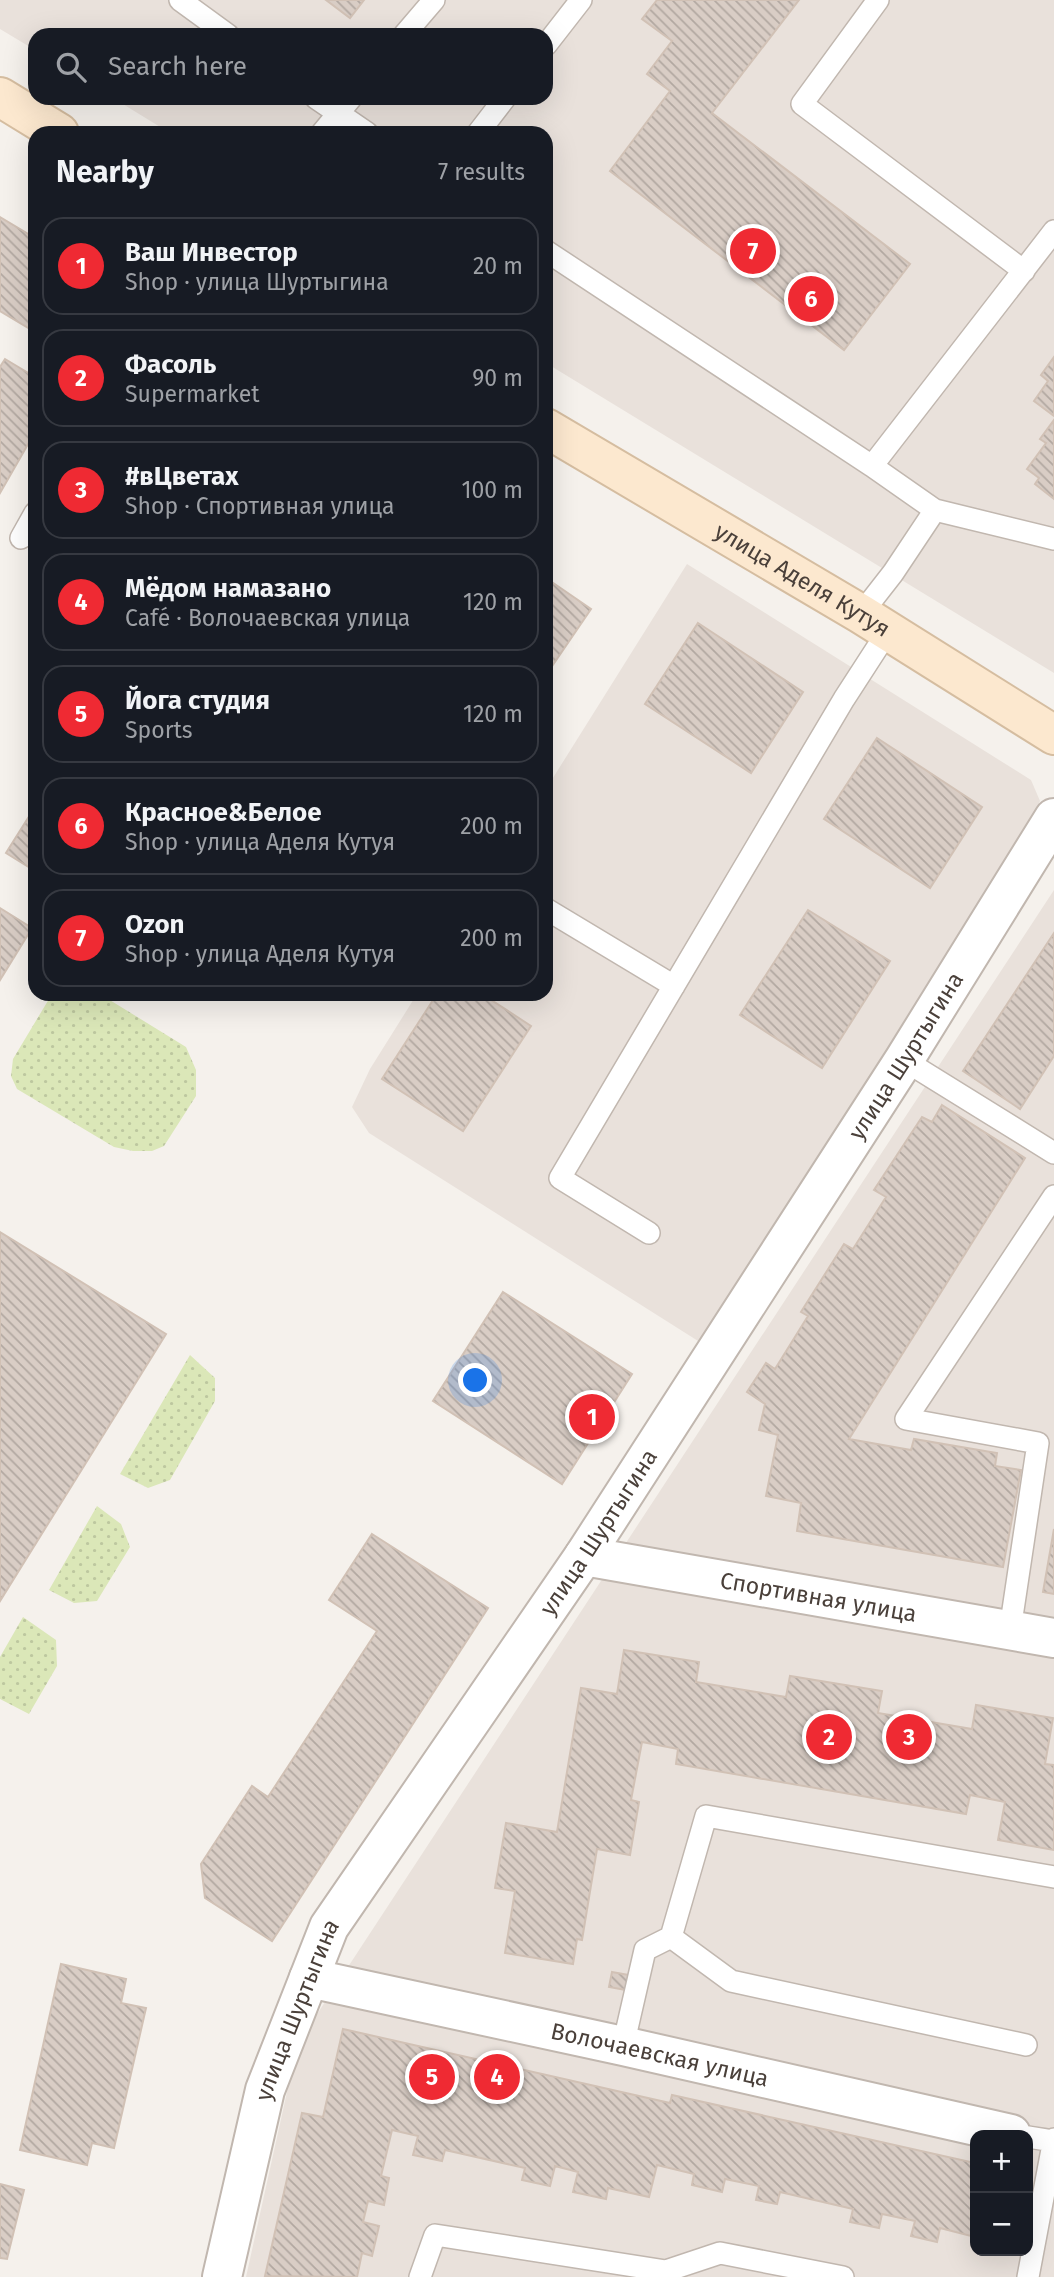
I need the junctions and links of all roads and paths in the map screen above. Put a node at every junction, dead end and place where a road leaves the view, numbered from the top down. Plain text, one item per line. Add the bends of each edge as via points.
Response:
1 (180, 0) edge
2 (434, 0) edge
3 (581, 0) edge
4 (878, 0) edge
5 (218, 28) edge
6 (410, 28) edge
7 (553, 36) edge
8 (0, 97) edge
9 (500, 105) edge
10 (344, 106) edge
11 (48, 126) edge
12 (328, 126) edge
13 (361, 126) edge
14 (483, 126) edge
15 (1054, 231) edge
16 (553, 256) edge
17 (1024, 271) junction
18 (553, 432) edge
19 (872, 466) junction
20 (935, 510) junction
21 (28, 526) edge
22 (21, 538) dead end
23 (1054, 539) edge
24 (875, 623) junction
25 (1054, 735) edge
26 (1054, 818) edge
27 (553, 913) edge
28 (674, 986) junction
29 (904, 1060) junction
30 (1053, 1149) edge
31 (1054, 1196) edge
32 (649, 1233) dead end
33 (1045, 1457) edge
34 (584, 1556) junction
35 (1010, 1630) junction
36 (1054, 1638) edge
37 (1054, 1878) edge
38 (671, 1937) junction
39 (309, 1978) junction
40 (1027, 2045) dead end
41 (623, 2046) junction
42 (996, 2130) edge
43 (1033, 2137) edge
44 (1054, 2140) edge
45 (222, 2277) edge
46 (419, 2277) edge
47 (842, 2277) edge
48 (1028, 2277) edge

1 - 5 lane
2 - 6 lane
3 - 7 lane
4 - 17 lane via 802,104
8 - 11 main road
9 - 14 lane
10 - 12 lane
10 - 13 lane
15 - 17 lane
16 - 19 lane
17 - 19 lane
18 - 24 main road, улица Аделя Кутуя
19 - 20 lane
20 - 23 lane
20 - 24 lane via 893,573
21 - 22 lane
24 - 25 main road, улица Аделя Кутуя
24 - 28 lane via 844,699
26 - 29 street, улица Шуртыгина
27 - 28 lane
28 - 32 lane via 560,1178
29 - 30 lane
29 - 34 street, улица Шуртыгина
31 - 33 lane via 906,1419 1038,1443
33 - 35 lane
34 - 35 street, Спортивная улица
34 - 39 street, улица Шуртыгина via 329,1927
35 - 36 street, Спортивная улица
37 - 38 lane via 706,1816
38 - 40 lane via 731,1981
38 - 41 lane via 645,1950
39 - 41 street, Волочаевская улица
39 - 45 street, улица Шуртыгина via 265,2090
41 - 42 street, Волочаевская улица
43 - 44 lane
44 - 48 lane
46 - 47 lane via 435,2235 666,2272 720,2253

